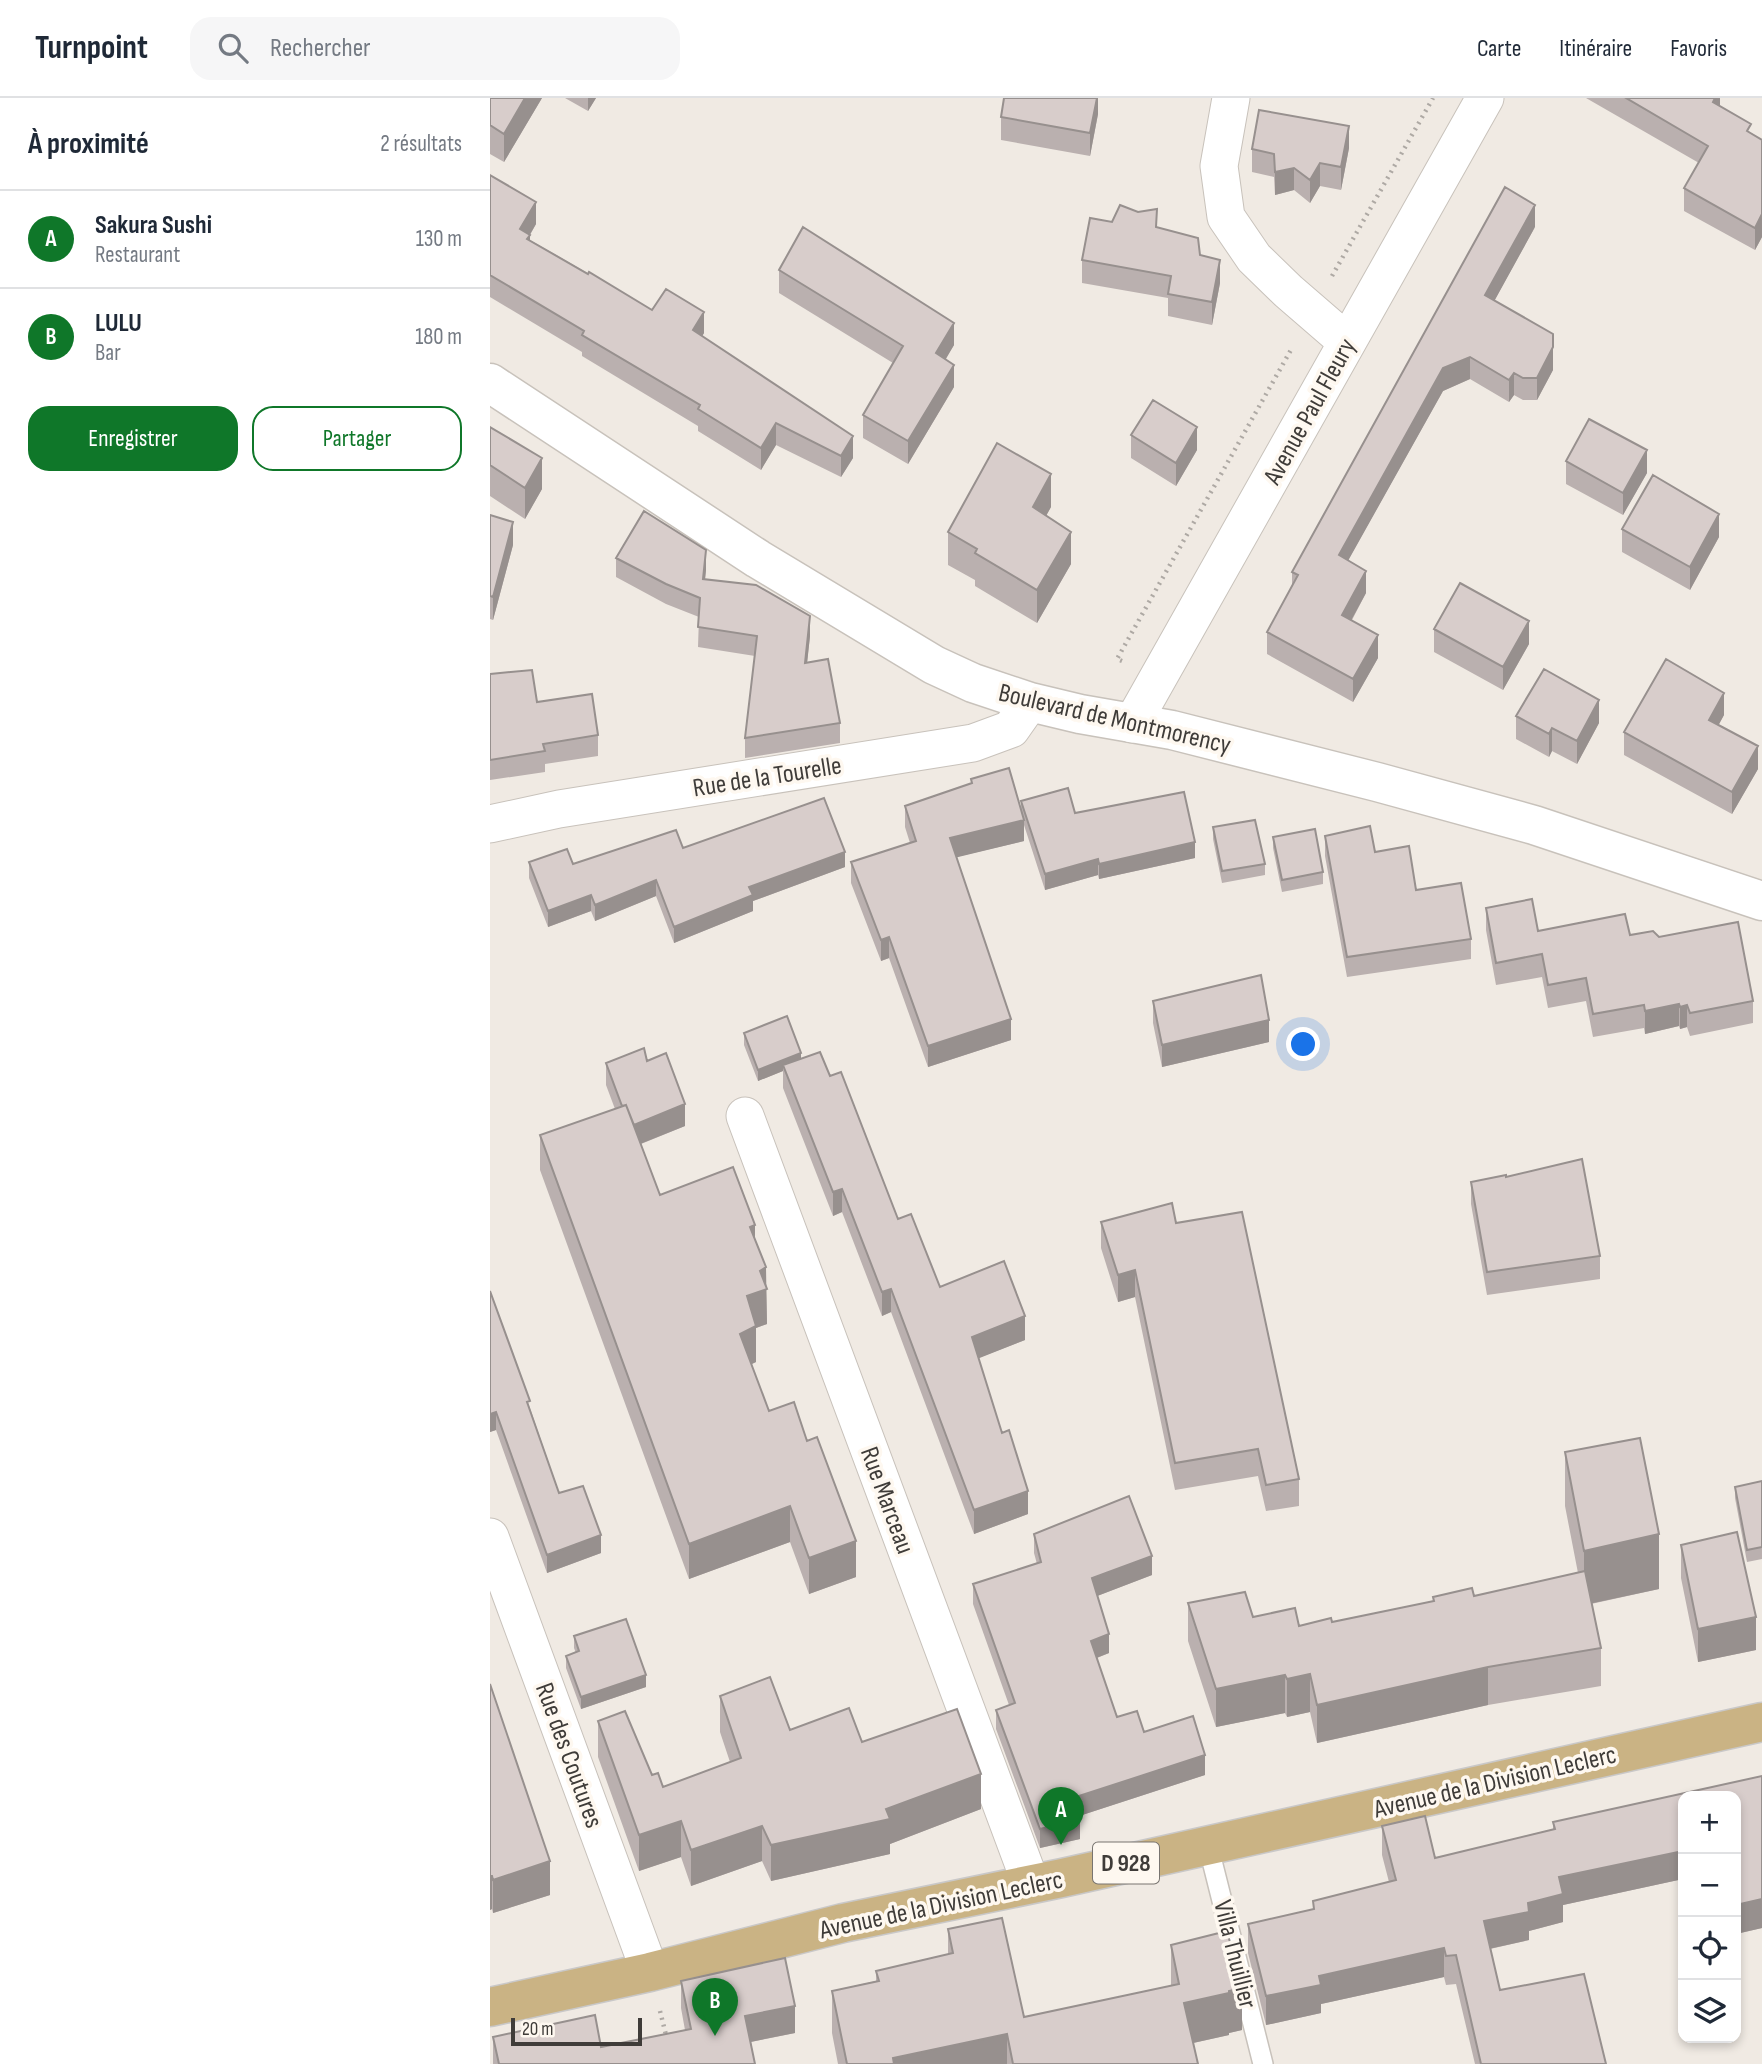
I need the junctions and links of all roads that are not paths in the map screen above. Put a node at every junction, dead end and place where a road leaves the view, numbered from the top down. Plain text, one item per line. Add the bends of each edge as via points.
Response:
1 (1231, 98) edge
2 (1485, 98) edge
3 (1347, 342) junction
4 (490, 383) edge
5 (1030, 702) junction
6 (1132, 724) junction
7 (490, 824) edge
8 (1762, 901) edge
9 (745, 1116) dead end
10 (490, 1537) edge
11 (1762, 1722) edge
12 (1208, 1845) junction
13 (1031, 1884) junction
14 (650, 1972) junction
15 (490, 2007) edge
16 (1263, 2064) edge

1 - 3 street via 1219,166 1226,217 1254,258
2 - 3 street, Avenue Paul Fleury
3 - 6 street, Avenue Paul Fleury
4 - 5 street, Boulevard de Montmorency via 758,559 923,658 973,683
5 - 6 street, Boulevard de Montmorency
5 - 7 street, Rue de la Tourelle via 1011,729 973,743
6 - 8 street, Boulevard de Montmorency via 1172,730 1534,825
9 - 13 street, Rue Marceau
10 - 14 street, Rue des Coutures
11 - 12 main road, Avenue de la Division Leclerc / D 928
12 - 13 main road, Avenue de la Division Leclerc / D 928
12 - 16 lane, Villa Thuillier
13 - 14 main road, Avenue de la Division Leclerc / D 928 via 844,1923
14 - 15 main road, Avenue de la Division Leclerc / D 928

